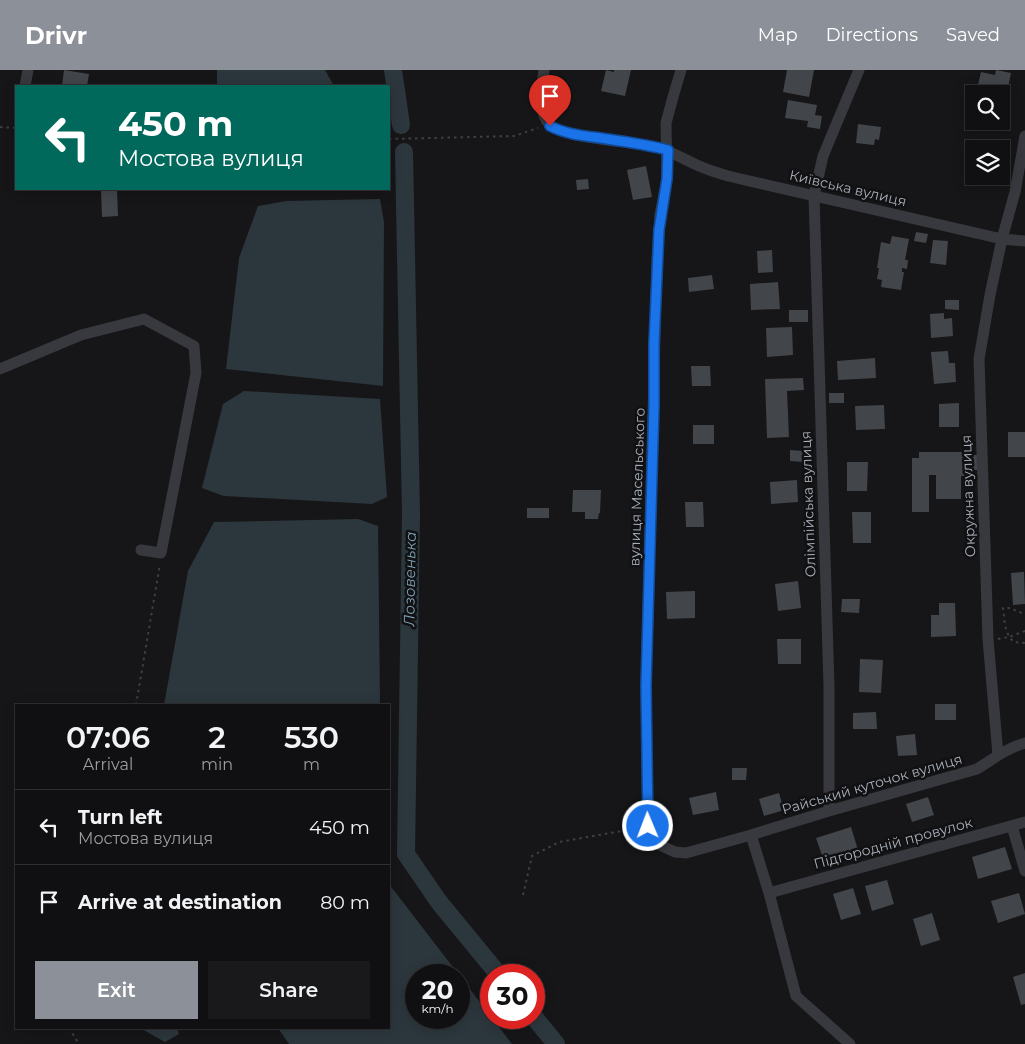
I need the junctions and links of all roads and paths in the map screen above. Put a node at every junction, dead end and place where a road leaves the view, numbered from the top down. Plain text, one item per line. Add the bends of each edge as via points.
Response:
1 (28, 70) edge
2 (544, 70) edge
3 (681, 70) edge
4 (859, 70) edge
5 (25, 85) edge
6 (550, 126) junction
7 (0, 127) edge
8 (15, 128) edge
9 (1025, 136) edge
10 (390, 139) edge
11 (668, 150) junction
12 (814, 196) junction
13 (1002, 239) junction
14 (1025, 240) edge
15 (0, 369) edge
16 (141, 550) dead end
17 (161, 553) junction
18 (1025, 614) edge
19 (1025, 631) edge
20 (1009, 637) junction
21 (988, 640) junction
22 (1025, 644) edge
23 (136, 704) edge
24 (1025, 743) edge
25 (998, 755) junction
26 (828, 811) junction
27 (1025, 822) edge
28 (648, 826) junction
29 (1012, 826) junction
30 (751, 836) junction
31 (1025, 871) edge
32 (769, 893) junction
33 (523, 895) dead end
34 (70, 1029) edge
35 (79, 1044) edge
36 (850, 1044) edge

1 - 5 street
2 - 6 street via 541,97 545,119
3 - 11 street, вулиця Масельського via 666,123
4 - 12 street, Олімпійська вулиця via 822,156
6 - 10 path via 514,136
6 - 11 street, Київська вулиця via 579,135
7 - 8 path
9 - 13 street, Окружна вулиця
11 - 12 street, Київська вулиця via 728,176
11 - 28 street, вулиця Масельського via 660,224 654,343 646,686
12 - 13 street, Київська вулиця
12 - 26 street, Олімпійська вулиця via 829,686
13 - 14 street, Київська вулиця
13 - 21 street, Окружна вулиця via 978,359
15 - 17 street via 81,335 144,319 194,346 196,373
16 - 17 street
17 - 23 path
18 - 20 path via 1003,608
19 - 20 path
20 - 21 path
20 - 22 path via 1014,642
21 - 25 street, Окружна вулиця
24 - 25 street, Райський куточок вулиця
25 - 26 street, Райський куточок вулиця via 977,769
26 - 30 street, Райський куточок вулиця
27 - 29 street, Підгородній провулок
28 - 30 street, Райський куточок вулиця via 662,846 675,852 686,853
28 - 33 path via 559,842 532,856
29 - 31 street
29 - 32 street, Підгородній провулок
30 - 32 street
32 - 36 street via 796,996
34 - 35 path

